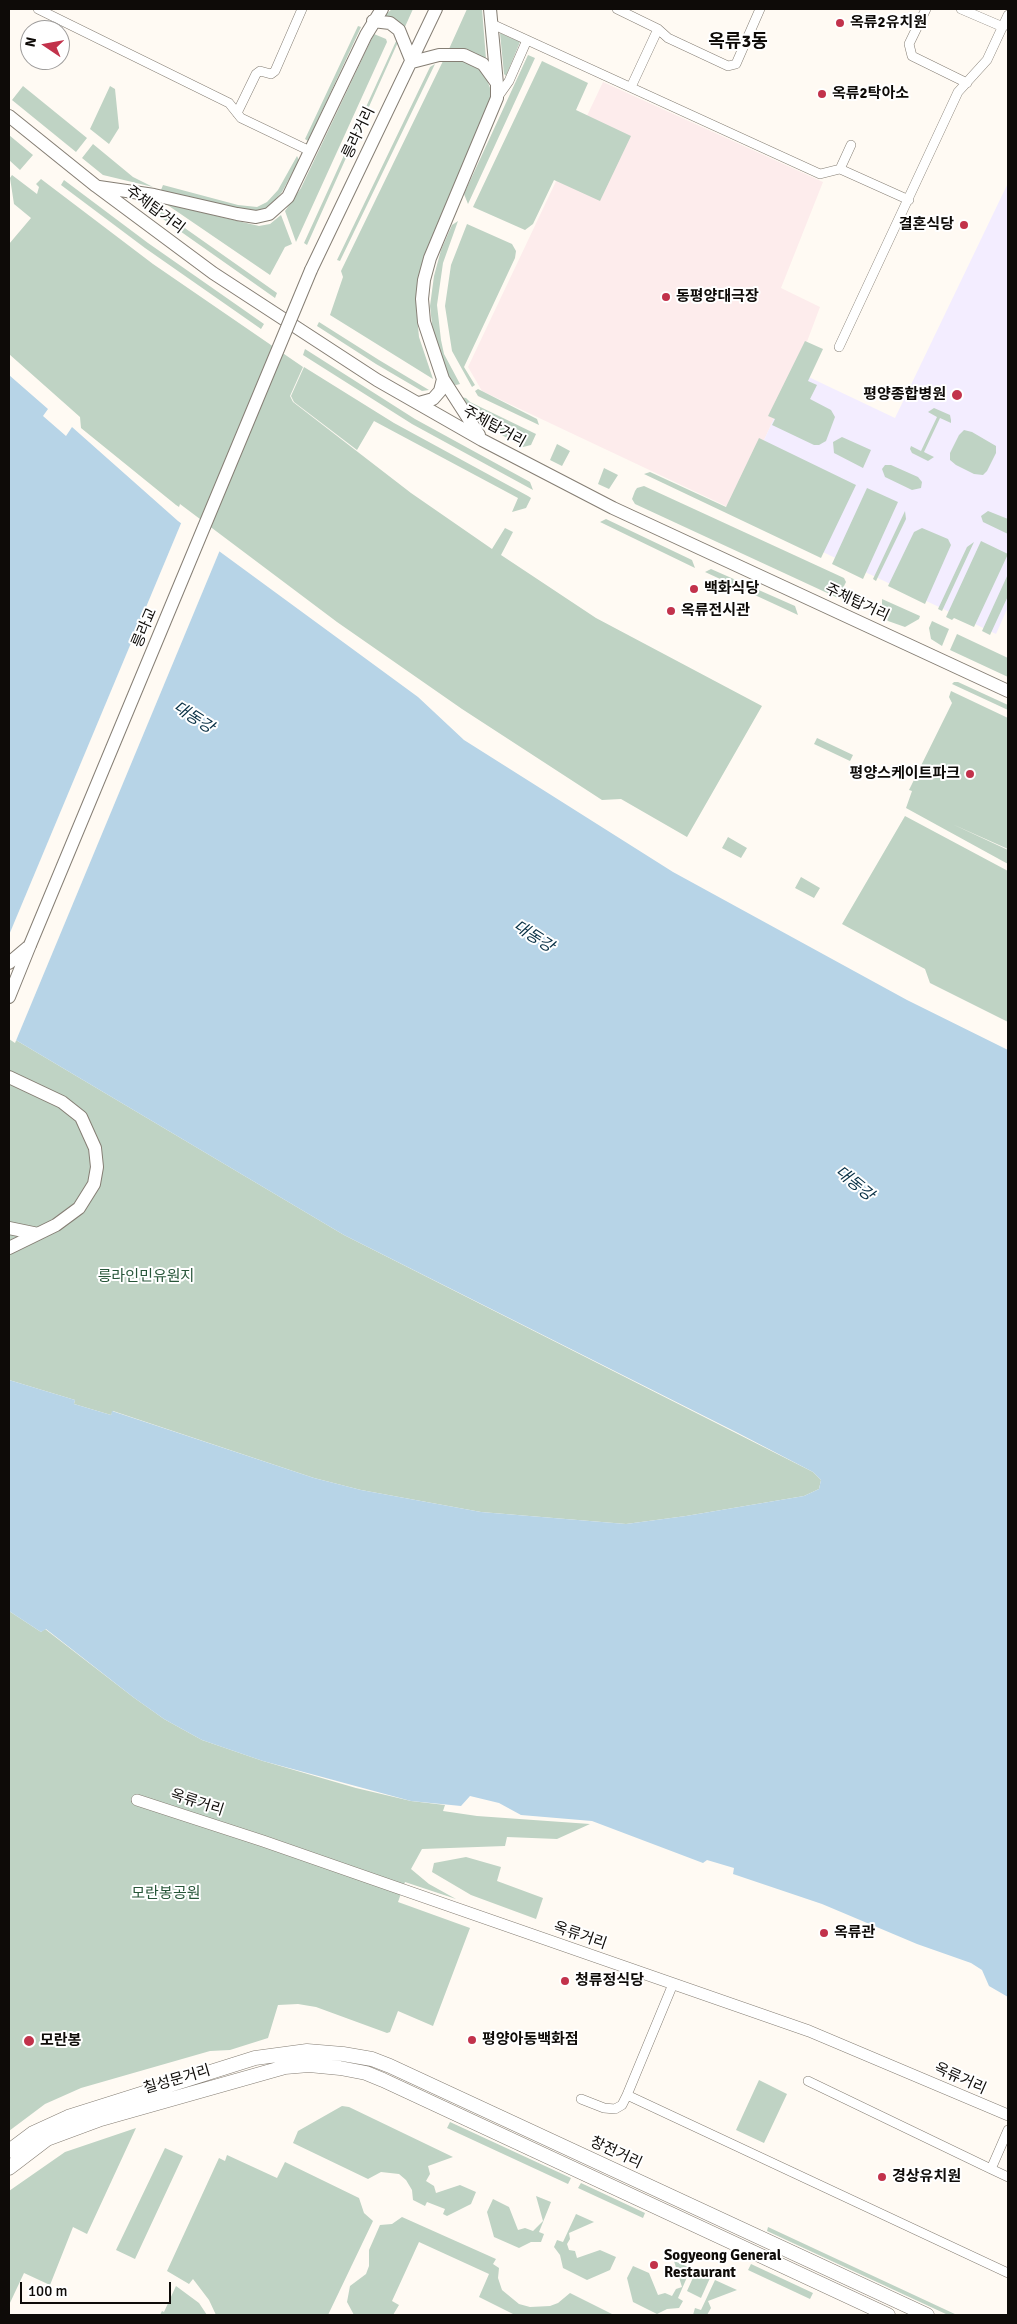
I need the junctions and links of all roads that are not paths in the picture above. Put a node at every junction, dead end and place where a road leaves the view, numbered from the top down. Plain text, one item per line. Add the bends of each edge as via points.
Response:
1 (38, 9) edge
2 (302, 9) edge
3 (382, 9) edge
4 (436, 9) edge
5 (490, 9) edge
6 (617, 9) edge
7 (760, 9) edge
8 (926, 9) edge
9 (961, 9) edge
10 (1008, 15) edge
11 (373, 21) junction
12 (492, 24) junction
13 (1003, 27) junction
14 (658, 29) junction
15 (527, 40) junction
16 (412, 62) junction
17 (966, 83) junction
18 (497, 84) junction
19 (631, 87) junction
20 (497, 98) junction
21 (237, 113) junction
22 (9, 116) edge
23 (851, 146) dead end
24 (310, 151) junction
25 (840, 169) junction
26 (96, 186) junction
27 (909, 200) junction
28 (311, 270) joint
29 (839, 347) dead end
30 (443, 379) junction
31 (419, 403) junction
32 (482, 440) junction
33 (1008, 691) edge
34 (30, 945) junction
35 (9, 963) edge
36 (9, 997) edge
37 (9, 1077) edge
38 (9, 1228) edge
39 (38, 1234) junction
40 (9, 1248) edge
41 (137, 1800) dead end
42 (673, 1984) junction
43 (284, 2053) joint
44 (808, 2081) dead end
45 (627, 2095) junction
46 (581, 2099) dead end
47 (1008, 2116) edge
48 (1008, 2130) edge
49 (9, 2151) edge
50 (9, 2168) edge
51 (991, 2169) junction
52 (1008, 2177) edge
53 (1008, 2273) edge
54 (888, 2315) edge
55 (927, 2315) edge

1 - 21 street via 229,103
2 - 21 street via 275,70 271,74 260,71 256,74
3 - 11 main road
4 - 16 main road, 릉라거리
5 - 12 main road
6 - 14 street
7 - 14 street via 736,64 728,66 668,38
8 - 17 street via 909,44 912,56
9 - 13 street
10 - 13 street
11 - 16 main road via 390,23 399,30
11 - 24 main road
12 - 15 street
12 - 18 main road
13 - 17 street via 987,60
14 - 19 street
15 - 19 street
15 - 20 street via 509,81
16 - 18 main road via 439,55 464,55 483,64
16 - 28 main road, 릉라거리
17 - 27 street via 958,92
18 - 20 main road
19 - 25 street via 820,174
20 - 30 main road via 451,204 424,280 424,322
21 - 24 street via 241,118
22 - 26 main road, 주체탑거리
23 - 25 street
24 - 26 main road via 288,197 269,214 256,217
25 - 27 street
26 - 31 main road, 주체탑거리 via 266,310
27 - 29 street
28 - 34 main road, 릉라교, bridge
30 - 31 main road via 440,392 433,399
30 - 32 main road
31 - 32 main road, 주체탑거리
32 - 33 main road, 주체탑거리 via 614,508
34 - 35 main road
34 - 36 main road, 릉라교
37 - 39 main road via 73,1110 81,1117 96,1148 94,1184 86,1200 66,1219
38 - 39 main road
39 - 40 main road
41 - 42 street, 옥류거리
42 - 45 street
42 - 47 street, 옥류거리 via 809,2030
43 - 49 main road, 칠성문거리 via 255,2058 68,2117 33,2133
43 - 55 main road, 창전거리 via 343,2054 390,2066
44 - 51 street
45 - 46 street via 622,2105 615,2109
45 - 53 street
48 - 51 street
50 - 54 main road, 칠성문거리 via 47,2139 62,2133 285,2067 309,2065 366,2073
51 - 52 street

